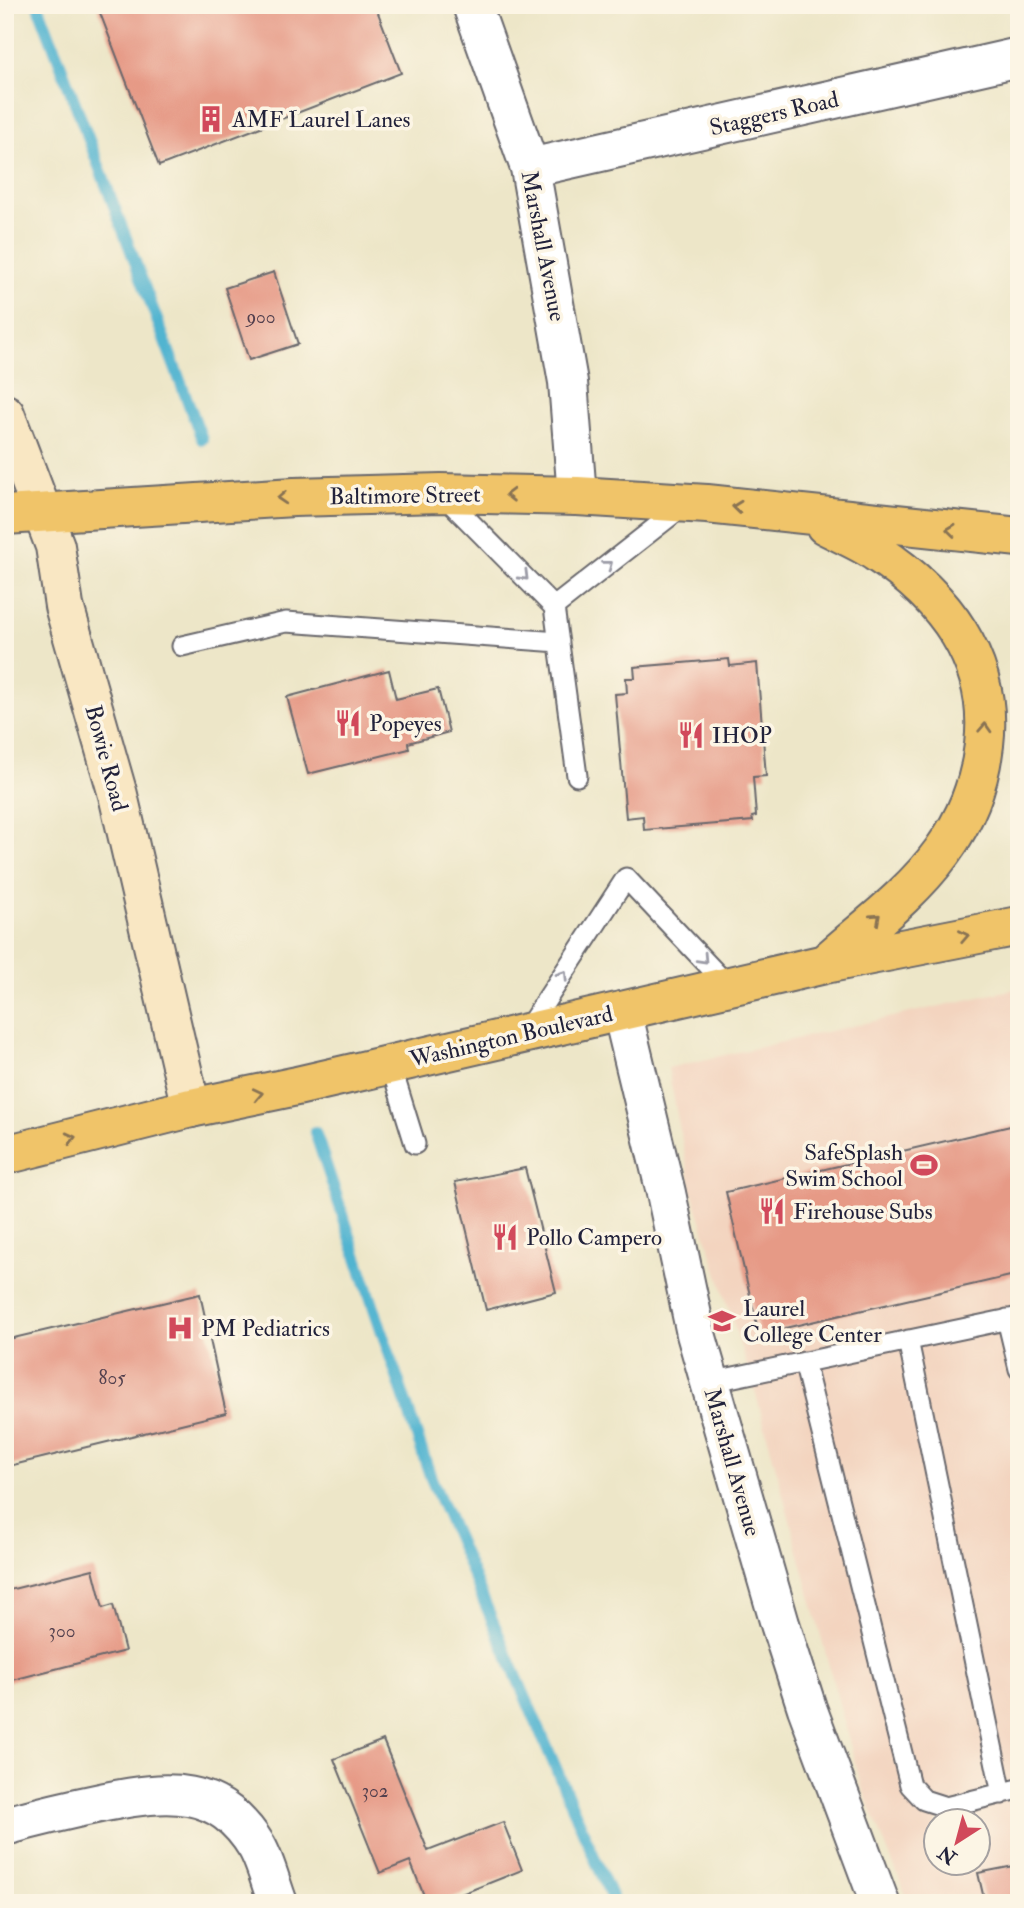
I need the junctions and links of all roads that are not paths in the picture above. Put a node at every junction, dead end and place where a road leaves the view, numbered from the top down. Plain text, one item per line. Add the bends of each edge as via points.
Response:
1 (472, 5) edge
2 (1019, 57) edge
3 (530, 168) junction
4 (5, 414) edge
5 (441, 494) junction
6 (577, 496) junction
7 (687, 503) junction
8 (24, 513) edge
9 (804, 514) junction
10 (1019, 537) edge
11 (554, 607) junction
12 (559, 642) junction
13 (182, 646) dead end
14 (577, 776) dead end
15 (1019, 926) edge
16 (825, 964) junction
17 (729, 987) junction
18 (622, 1011) junction
19 (525, 1032) junction
20 (390, 1063) junction
21 (191, 1108) junction
22 (415, 1144) dead end
23 (5, 1154) edge
24 (1013, 1318) edge
25 (908, 1340) junction
26 (804, 1362) junction
27 (1019, 1368) edge
28 (709, 1382) junction
29 (1010, 1791) edge
30 (5, 1826) edge
31 (278, 1903) edge
32 (880, 1903) edge

1 - 3 street, Marshall Avenue
2 - 3 street, Staggers Road
3 - 6 street, Marshall Avenue via 568,382
4 - 8 street, Bowie Road
6 -> 5 main road, Baltimore Street
5 -> 8 main road, Baltimore Street
5 -> 11 lane
6 - 7 main road, Baltimore Street
9 -> 7 main road, Baltimore Street
11 -> 7 lane
8 - 21 street, Bowie Road via 55,546 64,607 118,795
10 -> 9 main road, Baltimore Street
16 -> 9 main road via 916,883 947,844 973,798 986,725 976,663 938,606 875,551
11 - 12 lane
12 - 13 lane via 286,622
12 - 14 lane
16 -> 15 main road, Washington Boulevard
16 - 17 main road, Washington Boulevard
17 - 18 main road, Washington Boulevard
19 -> 17 lane via 626,878
18 - 19 main road, Washington Boulevard
18 - 28 street, Marshall Avenue
19 - 20 main road, Washington Boulevard
21 -> 20 main road, Washington Boulevard
20 - 22 lane
23 -> 21 main road, Washington Boulevard
24 - 25 lane
24 - 27 lane
25 - 26 lane
25 - 29 lane
26 - 28 lane
26 - 29 lane via 910,1785 924,1800 946,1807
28 - 32 street, Marshall Avenue via 807,1708
30 - 31 street via 150,1794 179,1793 201,1799 236,1822 257,1848

